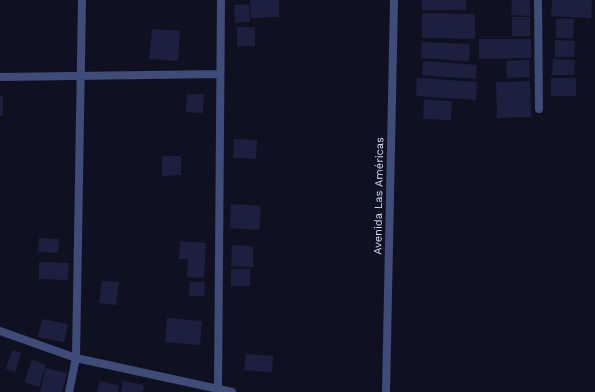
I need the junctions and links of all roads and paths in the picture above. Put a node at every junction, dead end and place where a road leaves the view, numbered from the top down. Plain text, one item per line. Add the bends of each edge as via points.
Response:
1 (82, 0) edge
2 (221, 0) edge
3 (394, 0) edge
4 (538, 0) edge
5 (220, 74) junction
6 (81, 76) junction
7 (0, 77) edge
8 (538, 108) dead end
9 (0, 331) edge
10 (76, 358) junction
11 (218, 388) junction
12 (69, 392) edge
13 (232, 392) edge
14 (386, 392) edge

1 - 6 street
2 - 5 street
3 - 14 street, Avenida Las Américas
4 - 8 street
5 - 6 street
5 - 11 street
6 - 7 street
6 - 10 street
9 - 10 street
10 - 11 street
10 - 12 street
11 - 13 street

